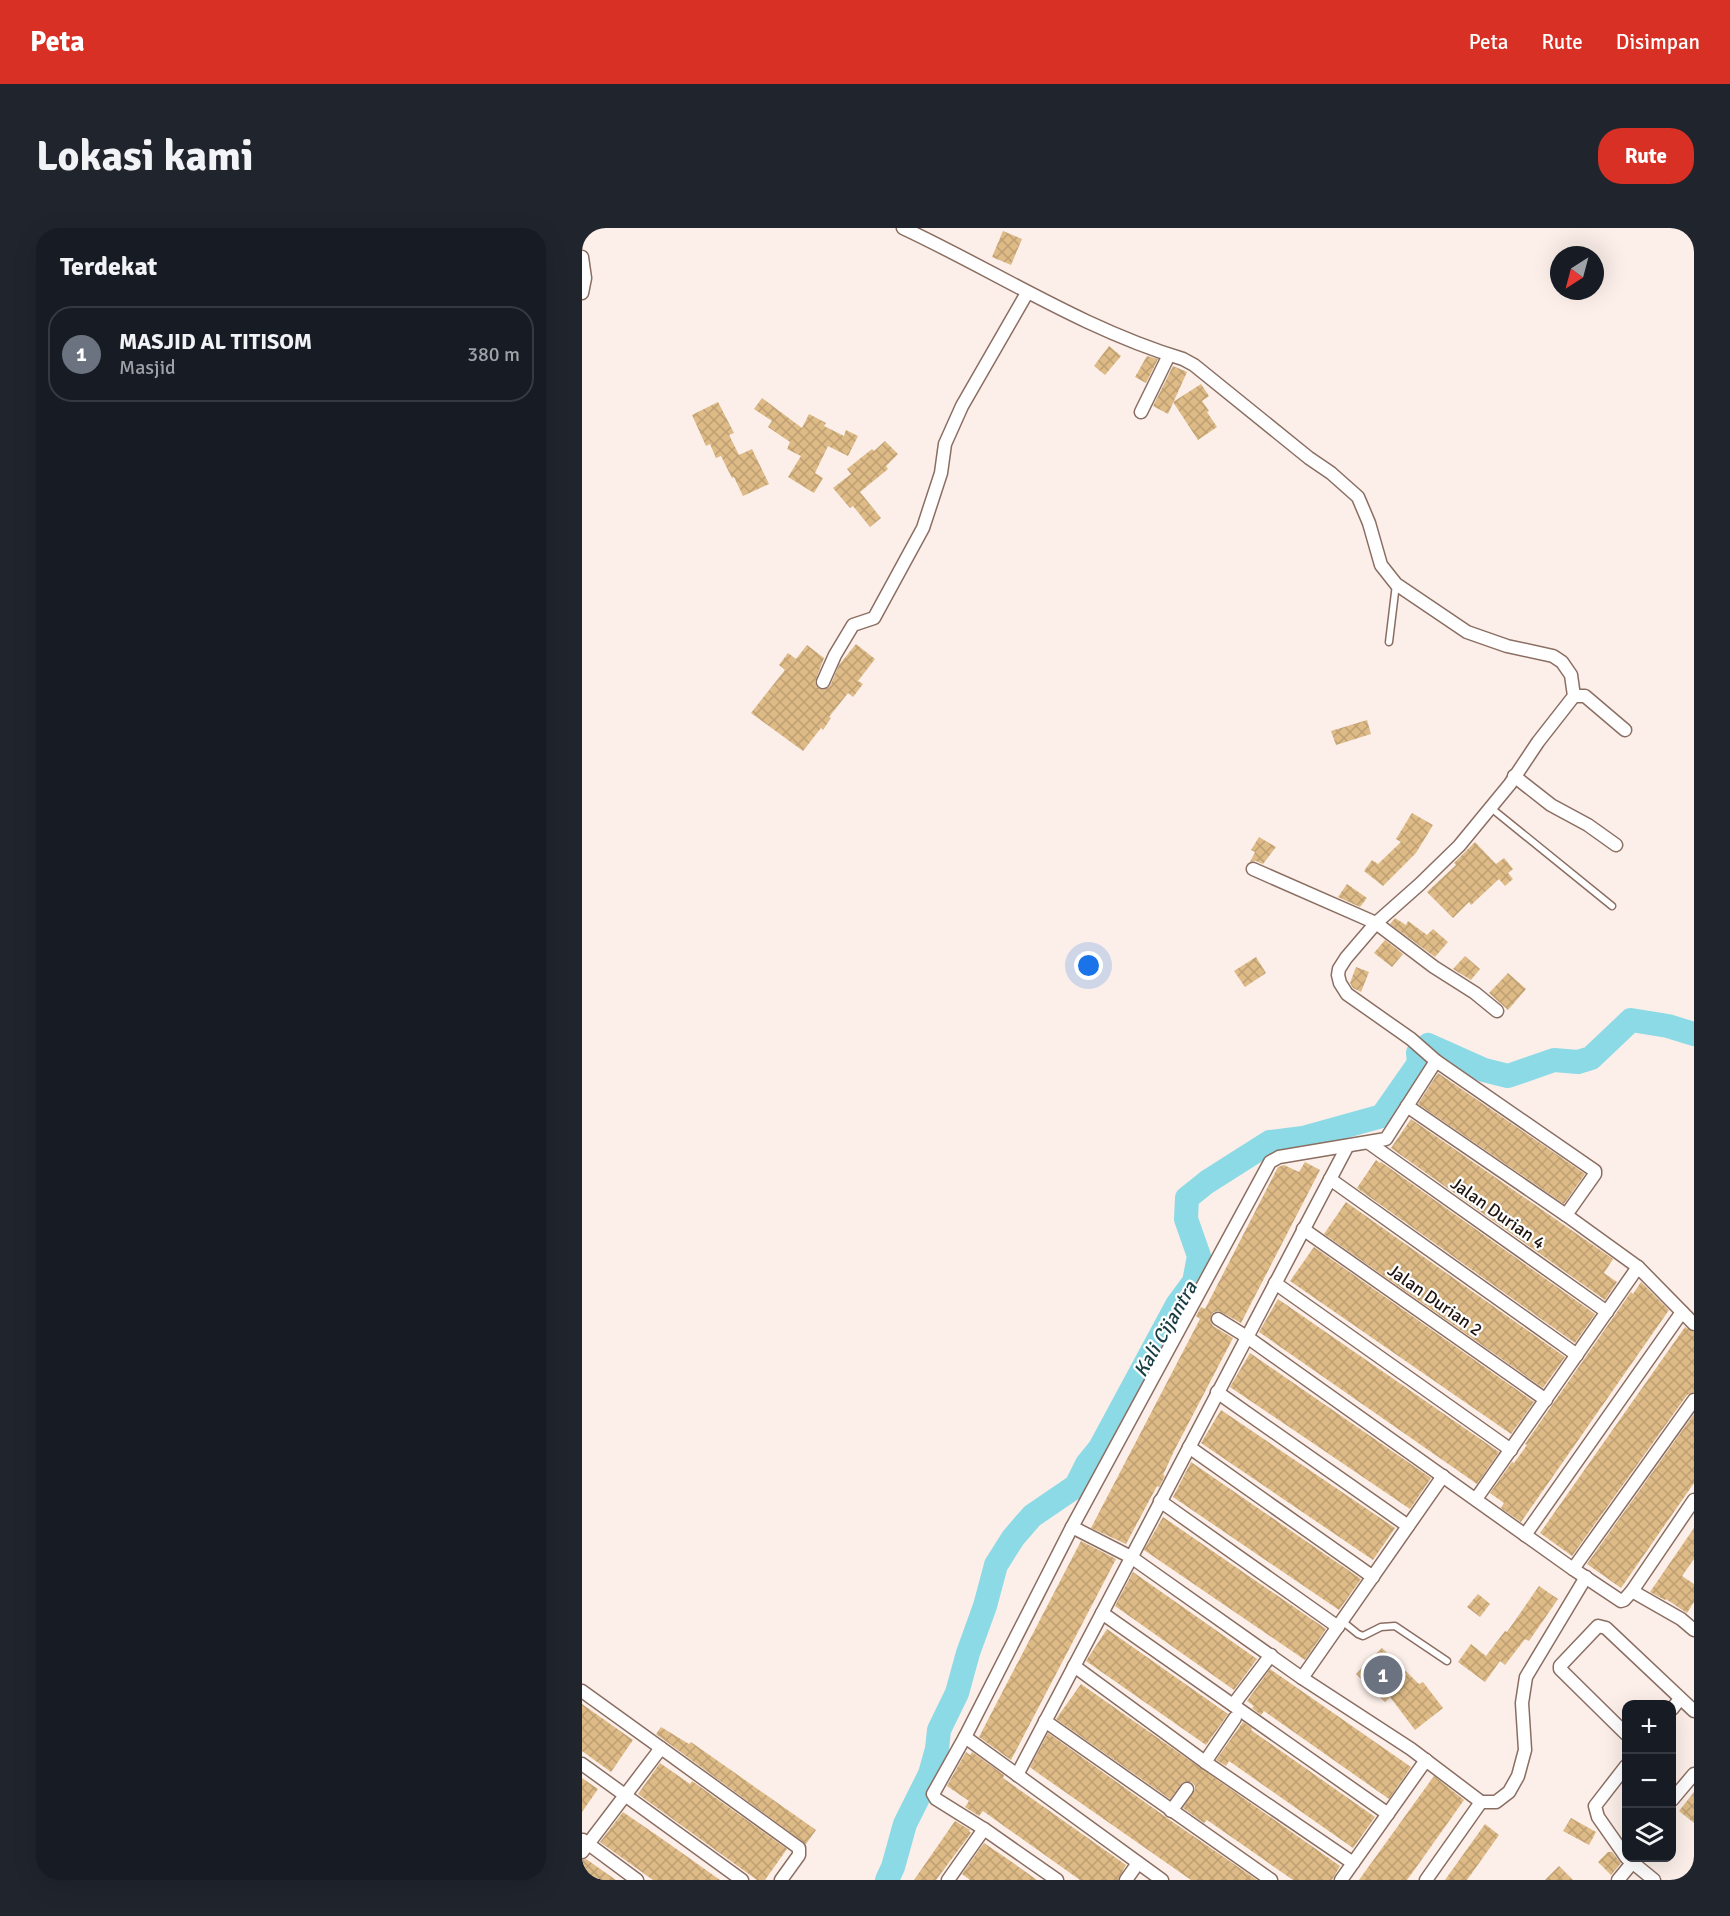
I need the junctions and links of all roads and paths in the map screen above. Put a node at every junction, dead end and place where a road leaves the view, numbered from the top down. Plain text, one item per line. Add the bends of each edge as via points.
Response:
1 (903, 228) edge
2 (582, 257) edge
3 (582, 292) edge
4 (1027, 293) junction
5 (1169, 355) junction
6 (1141, 412) dead end
7 (1396, 584) junction
8 (1389, 642) dead end
9 (823, 682) dead end
10 (1574, 696) junction
11 (1625, 730) dead end
12 (1514, 776) junction
13 (1491, 808) junction
14 (1616, 845) dead end
15 (1252, 869) dead end
16 (1612, 906) dead end
17 (1376, 922) junction
18 (1497, 1011) dead end
19 (1432, 1058) junction
20 (1407, 1106) junction
21 (1369, 1143) junction
22 (1347, 1147) junction
23 (1330, 1179) junction
24 (1566, 1215) junction
25 (1303, 1229) junction
26 (1638, 1267) junction
27 (1275, 1283) junction
28 (1607, 1312) junction
29 (1682, 1312) junction
30 (1218, 1319) dead end
31 (1694, 1324) edge
32 (1247, 1336) junction
33 (1577, 1354) junction
34 (1217, 1392) junction
35 (1546, 1400) junction
36 (1694, 1400) edge
37 (1189, 1446) junction
38 (1510, 1450) junction
39 (1443, 1476) junction
40 (1476, 1499) junction
41 (1694, 1500) edge
42 (1160, 1501) junction
43 (1408, 1526) junction
44 (1072, 1527) junction
45 (1525, 1535) junction
46 (1131, 1557) junction
47 (1573, 1569) junction
48 (1373, 1577) junction
49 (1586, 1577) junction
50 (1632, 1591) junction
51 (1102, 1612) junction
52 (1340, 1624) junction
53 (1694, 1630) edge
54 (1271, 1655) junction
55 (1448, 1660) dead end
56 (1074, 1665) junction
57 (1302, 1678) junction
58 (582, 1691) edge
59 (1680, 1699) junction
60 (1676, 1703) edge
61 (1233, 1705) junction
62 (1694, 1711) edge
63 (1235, 1718) dead end
64 (1045, 1721) junction
65 (1622, 1730) edge
66 (965, 1737) junction
67 (661, 1748) junction
68 (1426, 1760) junction
69 (1205, 1762) junction
70 (582, 1764) edge
71 (1622, 1771) edge
72 (1694, 1774) edge
73 (1017, 1775) junction
74 (1187, 1790) dead end
75 (625, 1794) junction
76 (1676, 1794) edge
77 (1481, 1802) junction
78 (1171, 1811) junction
79 (1388, 1814) junction
80 (984, 1829) junction
81 (584, 1845) edge
82 (1622, 1850) edge
83 (1625, 1862) edge
84 (1633, 1862) edge
85 (1138, 1863) junction
86 (1353, 1863) junction
87 (637, 1880) edge
88 (742, 1880) edge
89 (781, 1880) edge
90 (948, 1880) edge
91 (1057, 1880) edge
92 (1126, 1880) edge
93 (1162, 1880) edge
94 (1272, 1880) edge
95 (1341, 1880) edge
96 (1426, 1880) edge
97 (1618, 1880) edge
98 (1654, 1880) edge

1 - 4 street
2 - 3 street
4 - 5 street via 1107,332
4 - 9 street via 945,444 941,473 923,528 874,618 853,625
5 - 6 street
5 - 7 street via 1194,365 1358,497 1381,565
7 - 8 lane
7 - 10 street via 1467,632 1553,656 1571,675
10 - 11 street via 1585,696
10 - 12 street
12 - 13 street
12 - 14 street via 1551,805
13 - 16 lane
13 - 17 street via 1459,846
15 - 17 street
17 - 18 street
17 - 19 street via 1339,969 1340,982 1347,994
19 - 20 street
19 - 24 street via 1594,1171
20 - 21 street via 1386,1139
20 - 24 street
21 - 22 street
21 - 28 street, Jalan Durian 4
22 - 23 street
22 - 44 street via 1279,1157 1270,1162
23 - 25 street
23 - 33 street
24 - 26 street
25 - 27 street
25 - 35 street, Jalan Durian 2
26 - 28 street
26 - 29 street
27 - 32 street
27 - 38 street
28 - 33 street
29 - 31 street
29 - 45 street
30 - 32 street
32 - 34 street
32 - 39 street
33 - 35 street
34 - 37 street
34 - 43 street
35 - 38 street
36 - 47 street
37 - 42 street
37 - 48 street
38 - 40 street
39 - 40 street
39 - 43 street
40 - 45 street
41 - 50 street
42 - 46 street
42 - 52 street
43 - 48 street
44 - 46 street
44 - 66 street
45 - 47 street
46 - 51 street
46 - 54 street
47 - 49 street
48 - 52 street
49 - 50 street via 1621,1601
49 - 77 street via 1526,1677 1522,1703 1525,1750 1518,1776 1509,1792 1496,1802
50 - 53 street
51 - 56 street
51 - 61 street
52 - 55 lane via 1363,1636 1381,1627 1395,1626
52 - 57 street
54 - 57 street
54 - 61 street
56 - 64 street
56 - 69 street
57 - 68 street
58 - 67 street
59 - 60 street
59 - 62 street
59 - 65 street via 1605,1628 1598,1626 1560,1669
61 - 79 street
63 - 69 street
64 - 73 street
64 - 78 street
66 - 73 street
66 - 80 street via 933,1794
67 - 75 street
67 - 89 street via 799,1848 799,1855
68 - 77 street
68 - 79 street
69 - 86 street
70 - 75 street
71 - 82 street via 1595,1806 1598,1817
72 - 76 street
73 - 85 street
74 - 78 street
75 - 81 street
75 - 88 street
77 - 96 street
78 - 94 street
79 - 86 street
80 - 90 street
80 - 91 street
81 - 87 street
83 - 97 street
84 - 98 street
85 - 92 street
85 - 93 street
86 - 95 street

